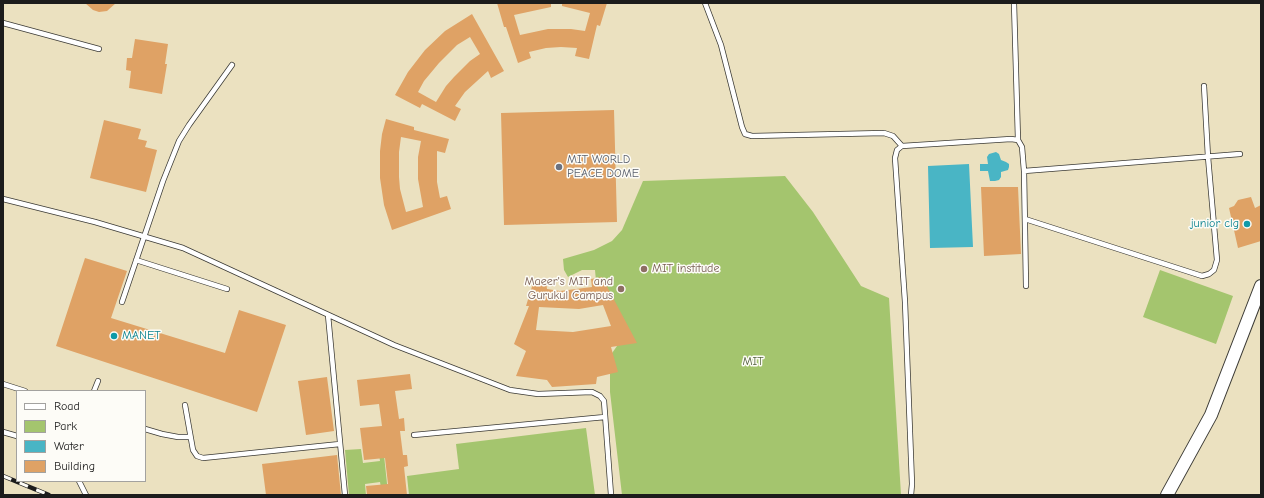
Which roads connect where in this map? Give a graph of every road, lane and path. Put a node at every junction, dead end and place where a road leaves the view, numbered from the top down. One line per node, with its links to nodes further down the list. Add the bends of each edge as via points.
1 (705, 3): 8 (lane, via 721,46 745,134 752,136 884,133 893,136)
2 (1014, 3): 7 (lane)
3 (3, 23): 4 (lane)
4 (99, 49)
5 (232, 65): 14 (lane, via 179,141 162,181)
6 (1204, 86): 10 (lane)
7 (1018, 140): 8 (lane); 11 (lane, via 1022,147)
8 (902, 146): 37 (lane, via 897,150 895,158 905,302)
9 (1240, 154): 10 (lane)
10 (1208, 157): 11 (lane); 13 (lane, via 1217,260 1214,270 1209,274 1202,276)
11 (1024, 171): 13 (lane)
12 (3, 199): 14 (lane)
13 (1025, 219): 16 (lane)
14 (144, 237): 15 (lane); 20 (lane, via 183,248)
15 (136, 260): 18 (lane); 19 (lane)
16 (1026, 286)
17 (1261, 286): 38 (street, via 1211,415)
18 (226, 289)
19 (122, 302)
20 (328, 315): 26 (lane, via 394,345 510,390 538,394 592,392 604,401); 32 (lane)
21 (98, 381): 24 (lane)
22 (3, 384): 23 (lane)
23 (22, 390)
24 (94, 390)
25 (185, 404): 31 (lane)
26 (605, 417): 29 (lane); 36 (lane)
27 (146, 429): 31 (lane, via 178,437)
28 (3, 432): 30 (lane)
29 (414, 435)
30 (16, 436)
31 (190, 437): 32 (lane, via 193,450 197,456 203,458)
32 (340, 444): 35 (lane)
33 (80, 482): 34 (lane)
34 (86, 495)
35 (345, 495)
36 (611, 495)
37 (911, 495)
38 (1167, 495)

